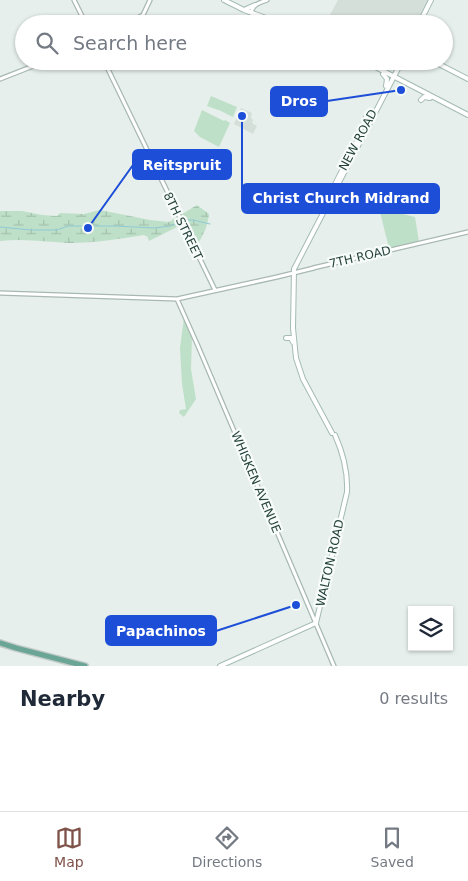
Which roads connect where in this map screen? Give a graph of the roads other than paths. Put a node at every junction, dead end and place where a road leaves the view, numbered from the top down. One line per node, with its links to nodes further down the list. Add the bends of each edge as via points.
1 (74, 0): 10 (street)
2 (150, 0): 11 (street)
3 (224, 0): 9 (main road)
4 (230, 0): 8 (main road)
5 (267, 0): 7 (street)
6 (432, 0): 14 (main road)
7 (255, 5): 8 (main road); 9 (street)
8 (246, 9): 9 (main road)
9 (252, 12): 12 (main road); 13 (main road)
10 (81, 15)
11 (143, 15)
12 (259, 15)
13 (260, 15)
14 (424, 15)
15 (24, 70): 25 (street)
16 (108, 70): 42 (street, 8TH STREET)
17 (377, 70): 22 (main road)
18 (379, 70): 22 (main road)
19 (396, 70): 22 (main road); 23 (main road, NEW ROAD); 26 (main road)
20 (452, 70): 24 (main road)
21 (453, 70): 24 (main road)
22 (385, 74): 23 (main road); 27 (main road)
23 (392, 77): 26 (main road); 27 (main road, NEW ROAD)
24 (468, 78)
25 (0, 80)
26 (399, 81): 27 (main road); 28 (main road); 30 (main road)
27 (388, 85): 32 (main road, NEW ROAD)
28 (418, 92): 29 (main road); 29 (main road, via 421,99)
29 (430, 98): 30 (main road)
30 (451, 107): 31 (main road)
31 (468, 115)
32 (369, 119): 33 (main road, NEW ROAD); 34 (main road, NEW ROAD)
33 (360, 142): 34 (main road, NEW ROAD); 35 (main road)
34 (353, 152): 35 (main road); 36 (main road, via 343,156)
35 (350, 160): 36 (main road, NEW ROAD); 37 (main road); 38 (main road, NEW ROAD)
36 (344, 166): 37 (main road, NEW ROAD)
37 (340, 175): 40 (main road, NEW ROAD)
38 (314, 230): 40 (main road); 41 (main road, NEW ROAD)
39 (468, 232): 41 (street, 7TH ROAD)
40 (304, 244): 41 (main road, NEW ROAD, via 294,263)
41 (293, 273): 42 (street, 7TH ROAD); 49 (main road, WALTON ROAD)
42 (214, 291): 47 (street, 7TH ROAD)
43 (0, 294): 44 (street)
44 (73, 296): 45 (street); 46 (street)
45 (96, 297): 46 (street); 48 (street)
46 (109, 298): 47 (street, 7TH ROAD)
47 (177, 299): 53 (street, WHISKEN AVENUE)
48 (92, 300)
49 (293, 321): 50 (main road, WALTON ROAD); 52 (main road, WALTON ROAD)
50 (293, 328): 51 (main road, WALTON ROAD); 51 (main road, via 286,337)
51 (294, 344): 52 (main road, WALTON ROAD)
52 (296, 355): 53 (main road, WALTON ROAD, via 306,384 334,434 346,486)
53 (316, 624): 56 (main road); 57 (street, WHISKEN AVENUE)
54 (0, 643): 55 (main road)
55 (85, 666)
56 (220, 666)
57 (334, 666)

